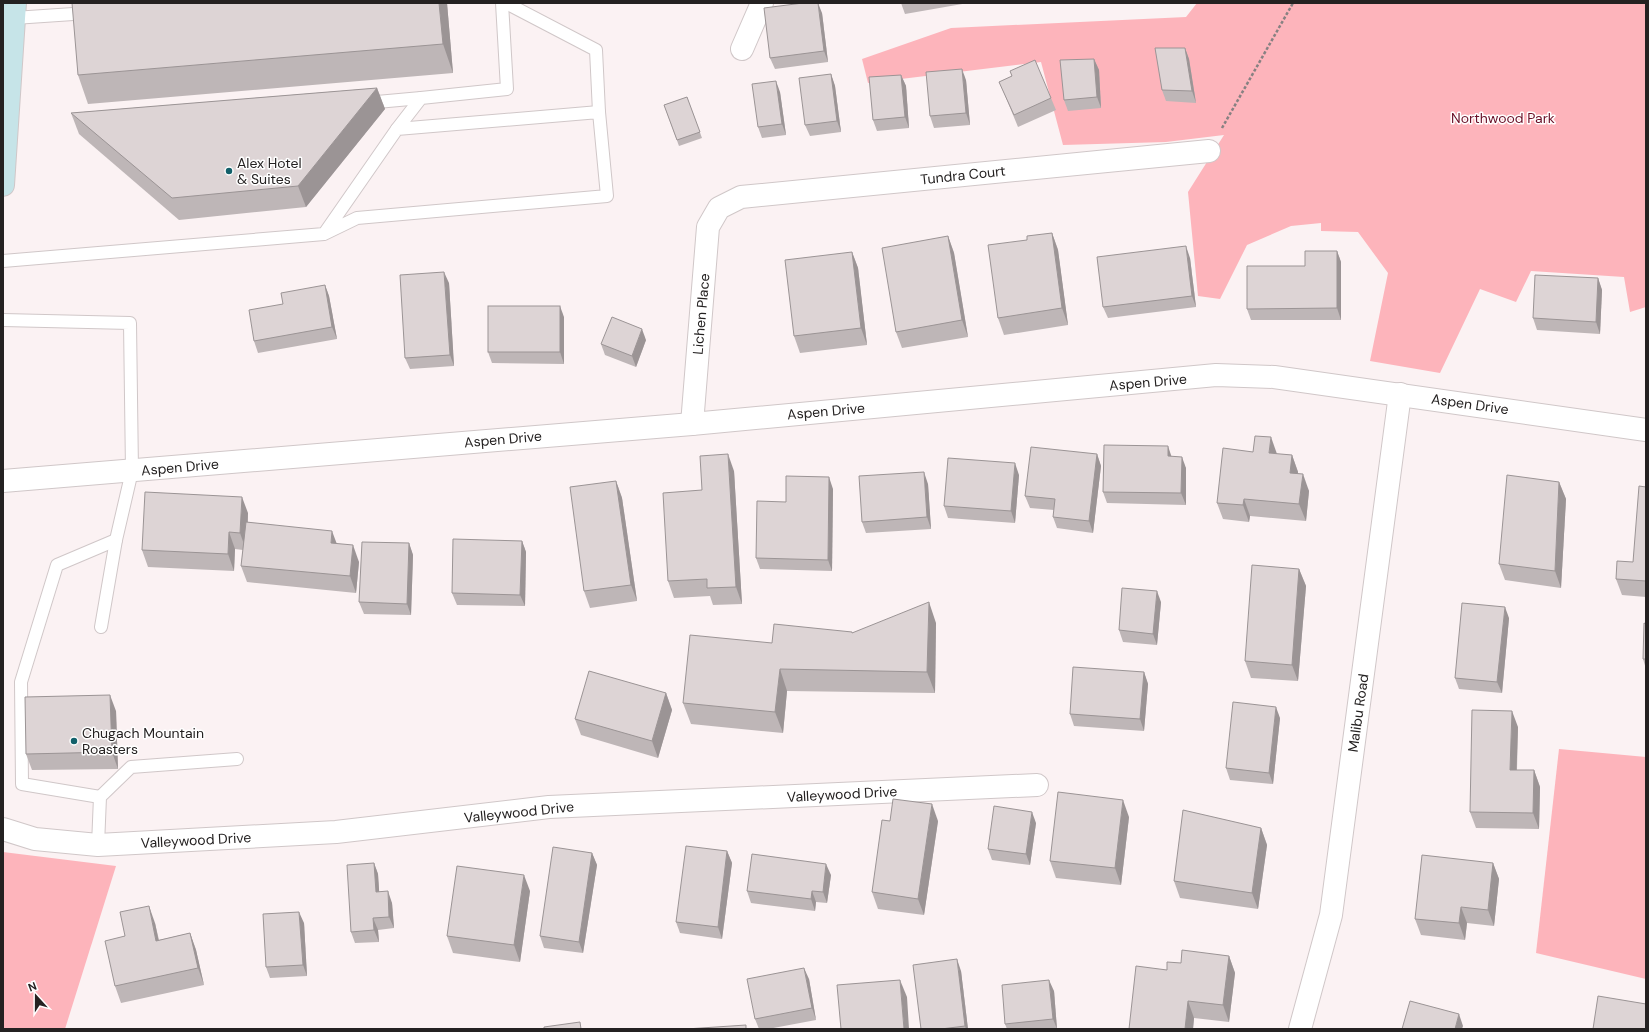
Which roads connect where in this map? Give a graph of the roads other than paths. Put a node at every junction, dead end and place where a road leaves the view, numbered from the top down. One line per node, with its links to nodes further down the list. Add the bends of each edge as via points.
1 (502, 3): 7 (lane, via 507,89)
2 (506, 3): 9 (lane, via 596,50)
3 (762, 3): 6 (street)
4 (10, 12): 5 (lane); 12 (main road)
5 (98, 12)
6 (742, 48)
7 (421, 98): 8 (lane); 10 (lane)
8 (350, 104)
9 (599, 112): 10 (lane); 14 (lane, via 607,196 357,218)
10 (397, 129): 14 (lane)
11 (1209, 151): 13 (street, Tundra Court, via 741,197)
12 (3, 185)
13 (719, 208): 18 (street, Lichen Place, via 708,227)
14 (324, 234): 15 (lane)
15 (3, 261)
16 (3, 320): 20 (lane, via 130,323)
17 (1400, 394): 18 (street, Aspen Drive, via 1274,377 1216,375); 19 (street, Aspen Drive); 29 (street, Malibu Road, via 1331,915)
18 (692, 424): 20 (street, Aspen Drive)
19 (1646, 430)
20 (132, 471): 21 (street, Aspen Drive); 22 (lane)
21 (3, 481)
22 (116, 540): 23 (lane); 26 (lane, via 57,566 21,682 22,784)
23 (101, 627)
24 (238, 759): 26 (lane, via 132,767)
25 (1037, 785): 28 (street, Valleywood Drive, via 549,807 336,832)
26 (100, 797): 28 (lane)
27 (3, 829): 28 (street, Valleywood Drive, via 35,839)
28 (98, 845)
29 (1300, 1029)

